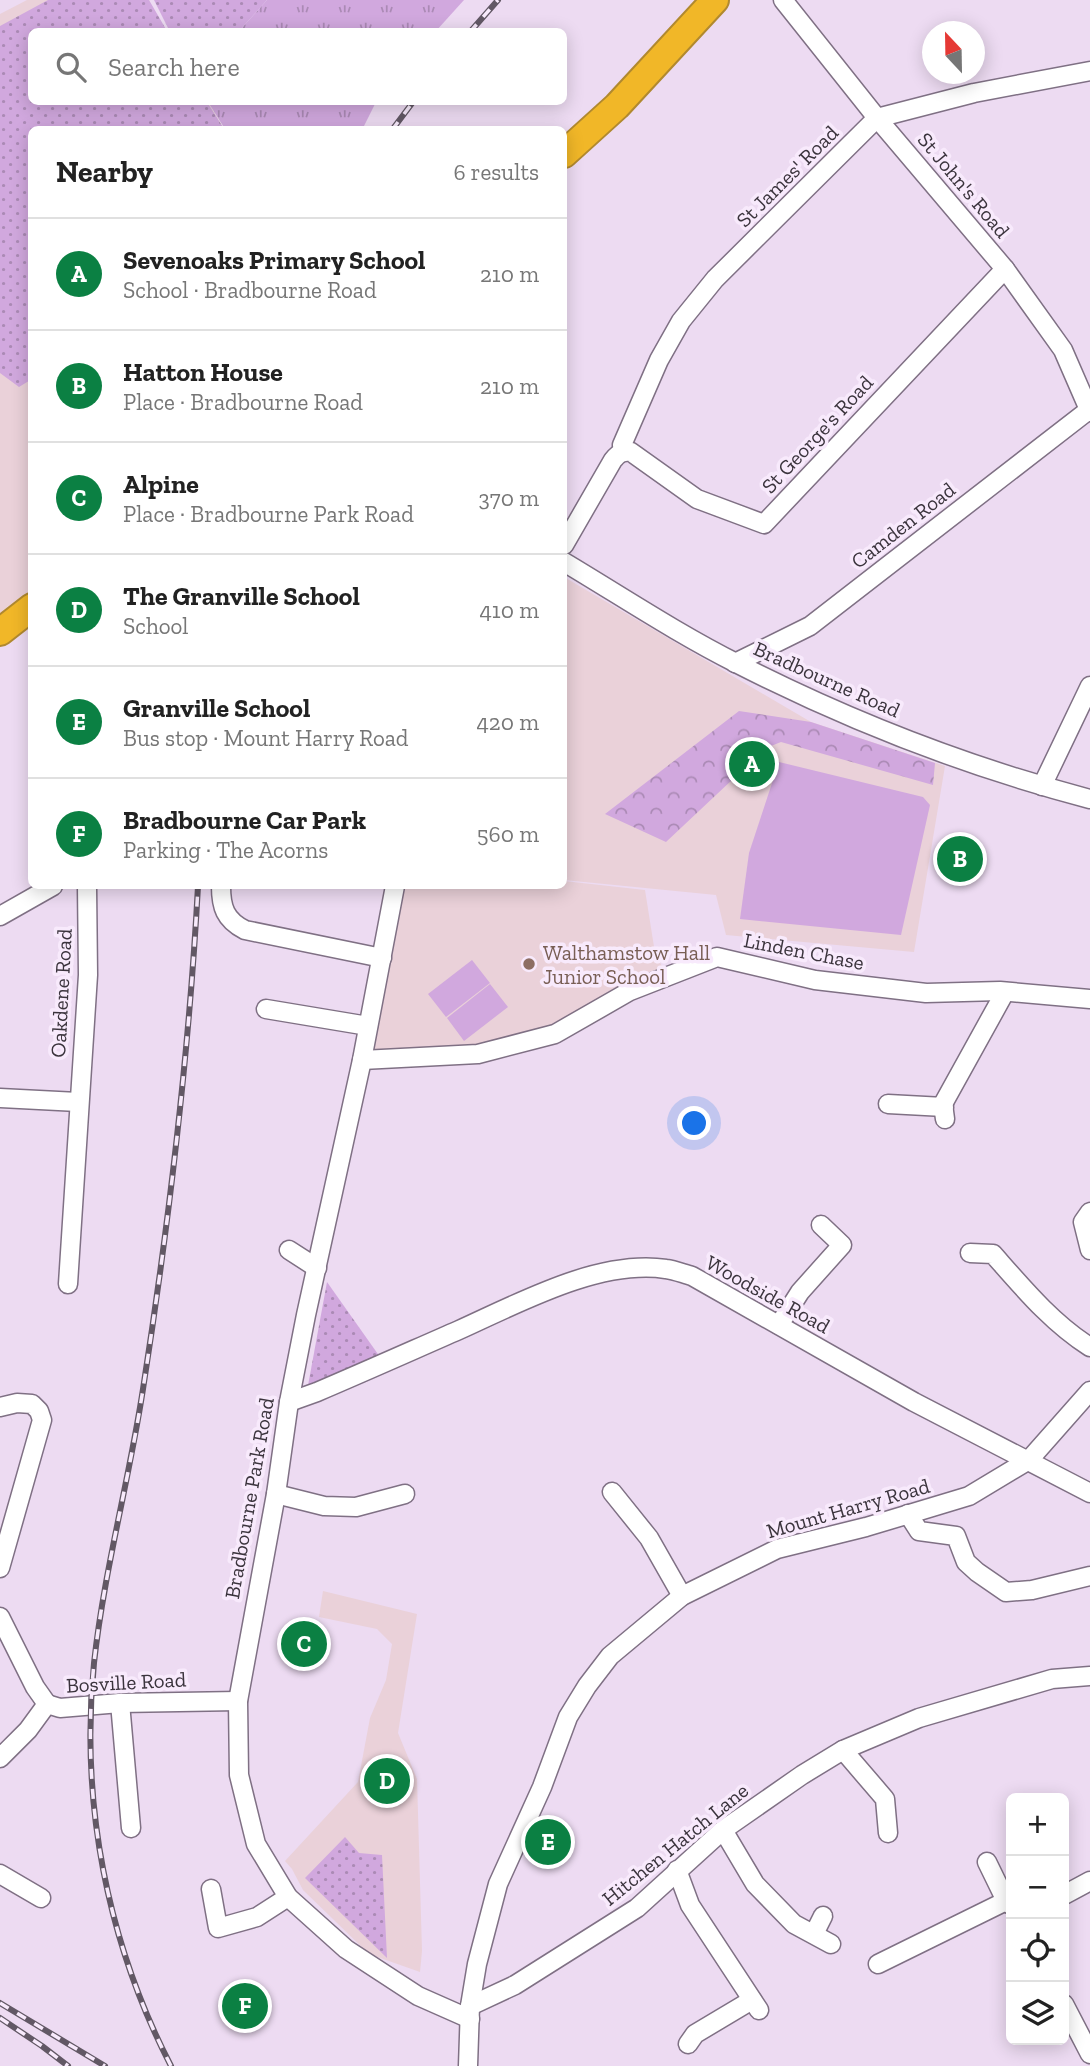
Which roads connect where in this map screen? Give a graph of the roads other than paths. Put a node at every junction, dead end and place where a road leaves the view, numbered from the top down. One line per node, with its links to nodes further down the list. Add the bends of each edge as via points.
1 (715, 0): 5 (highway, via 617,106)
2 (783, 0): 4 (street, St John's Road)
3 (1090, 71): 4 (street, via 974,93)
4 (877, 118): 6 (street, St John's Road); 8 (street, St James' Road, via 715,279 681,321 622,445)
5 (567, 151)
6 (1005, 269): 7 (street, St John's Road, via 1063,350); 8 (street, St George's Road, via 764,524 697,499 631,452)
7 (1089, 410): 13 (street, Camden Road, via 810,626)
8 (624, 452): 9 (street, via 613,460)
9 (567, 540)
10 (567, 564): 13 (street, Bradbourne Road)
11 (28, 610): 12 (highway)
12 (0, 632)
13 (735, 663): 15 (street, Bradbourne Road, via 932,750)
14 (1090, 686): 15 (street)
15 (1042, 786): 16 (street, Bradbourne Road)
16 (1090, 799)
17 (48, 889): 21 (street)
18 (88, 889): 29 (street, Oakdene Road, via 88,975)
19 (221, 889): 22 (street, via 226,915 245,930)
20 (394, 889): 22 (street, Bradbourne Park Road)
21 (0, 916)
22 (382, 958): 26 (street, Bradbourne Park Road)
23 (1005, 992): 24 (street, Linden Chase); 27 (street, Linden Chase, via 926,993 815,980 717,957 630,990 555,1034 478,1054); 30 (street, via 944,1113)
24 (1090, 999)
25 (266, 1009): 26 (street)
26 (369, 1026): 27 (street, Bradbourne Park Road)
27 (362, 1060): 36 (street, Bradbourne Park Road)
28 (0, 1098): 29 (street)
29 (78, 1102): 37 (street, Oakdene Road)
30 (888, 1104)
31 (1090, 1212): 35 (street, via 1083,1222)
32 (821, 1225): 38 (street, via 842,1245 800,1292)
33 (289, 1250): 36 (street)
34 (970, 1253): 39 (street, via 993,1254 1030,1296)
35 (1087, 1254)
36 (317, 1268): 41 (street, Bradbourne Park Road)
37 (68, 1284)
38 (779, 1325): 41 (street, Woodside Road, via 692,1276 668,1269 612,1271 526,1300); 43 (street, Woodside Road, via 914,1402)
39 (1090, 1347)
40 (1090, 1391): 43 (street, Mount Harry Road)
41 (289, 1402): 46 (street, Bradbourne Park Road)
42 (0, 1407): 49 (street, via 32,1404 42,1420)
43 (1029, 1460): 45 (street, Woodside Road); 48 (street, Mount Harry Road, via 969,1496)
44 (612, 1492): 51 (street, via 649,1538)
45 (1090, 1493)
46 (276, 1494): 47 (street, via 324,1506 356,1507); 54 (street, Bradbourne Park Road)
47 (405, 1494)
48 (908, 1514): 50 (street, via 919,1531 956,1536 966,1562 1006,1592); 51 (street, Mount Harry Road, via 777,1549)
49 (0, 1569)
50 (1090, 1576)
51 (682, 1596): 76 (street, Mount Harry Road, via 610,1656 568,1717 498,1884)
52 (0, 1617): 56 (street)
53 (1090, 1675): 57 (street, Hitchen Hatch Lane, via 1052,1679 919,1718)
54 (238, 1700): 55 (street, Bosville Road); 68 (street, Bradbourne Park Road, via 239,1775 248,1820 256,1844)
55 (120, 1703): 56 (street, Bosville Road, via 60,1708); 59 (street)
56 (47, 1704): 58 (street, Bosville Road)
57 (844, 1751): 60 (street, Hitchen Hatch Lane); 61 (street, via 885,1799)
58 (0, 1758)
59 (131, 1828)
60 (723, 1830): 63 (street, Hitchen Hatch Lane); 73 (street, via 755,1884 794,1924)
61 (888, 1833)
62 (987, 1862): 69 (street)
63 (677, 1870): 76 (street, Hitchen Hatch Lane, via 637,1908); 78 (street, via 690,1905 756,2005 695,2034)
64 (0, 1874): 70 (street)
65 (1090, 1881): 67 (street)
66 (211, 1888): 68 (street, via 218,1928 257,1917)
67 (1069, 1892)
68 (288, 1897): 76 (street, Bradbourne Park Road, via 346,1950 418,1996)
69 (1006, 1897)
70 (41, 1898)
71 (1006, 1904): 75 (street)
72 (822, 1916): 73 (street)
73 (814, 1934): 74 (street)
74 (831, 1944)
75 (878, 1964)
76 (470, 2012): 80 (street)
77 (1069, 2014): 79 (street)
78 (688, 2044)
79 (1090, 2054)
80 (468, 2066)

